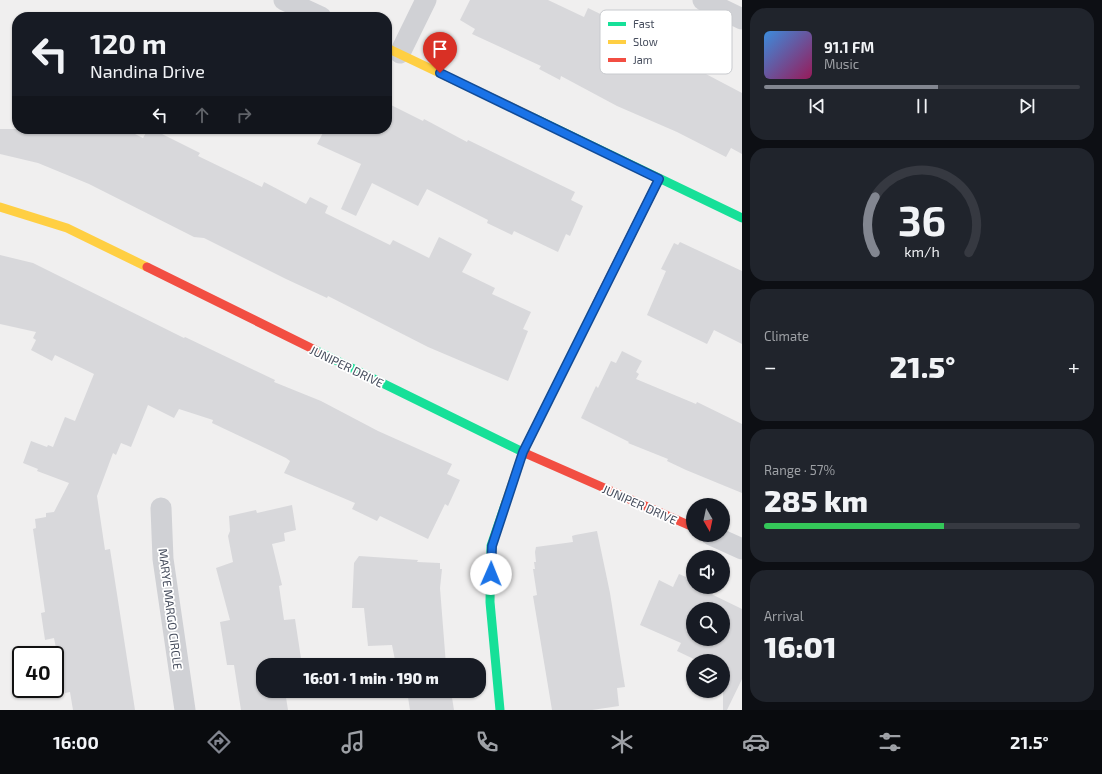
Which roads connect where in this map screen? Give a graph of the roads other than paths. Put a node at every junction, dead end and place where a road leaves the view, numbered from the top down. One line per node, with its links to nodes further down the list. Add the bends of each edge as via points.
1 (284, 0): 5 (street)
2 (426, 0): 8 (street)
3 (703, 0): 4 (street)
4 (724, 10)
5 (310, 12)
6 (732, 14): 7 (street)
7 (742, 19)
8 (393, 50): 9 (street)
9 (659, 179): 11 (street); 12 (street)
10 (0, 207): 12 (street, JUNIPER DRIVE, via 68,228)
11 (742, 218)
12 (523, 452): 14 (street, JUNIPER DRIVE); 18 (street, via 492,546 490,602)
13 (161, 508): 17 (street, MARYE MARGO CIRCLE, via 163,560)
14 (686, 524)
15 (726, 542): 16 (street)
16 (742, 549)
17 (185, 710)
18 (500, 710)

